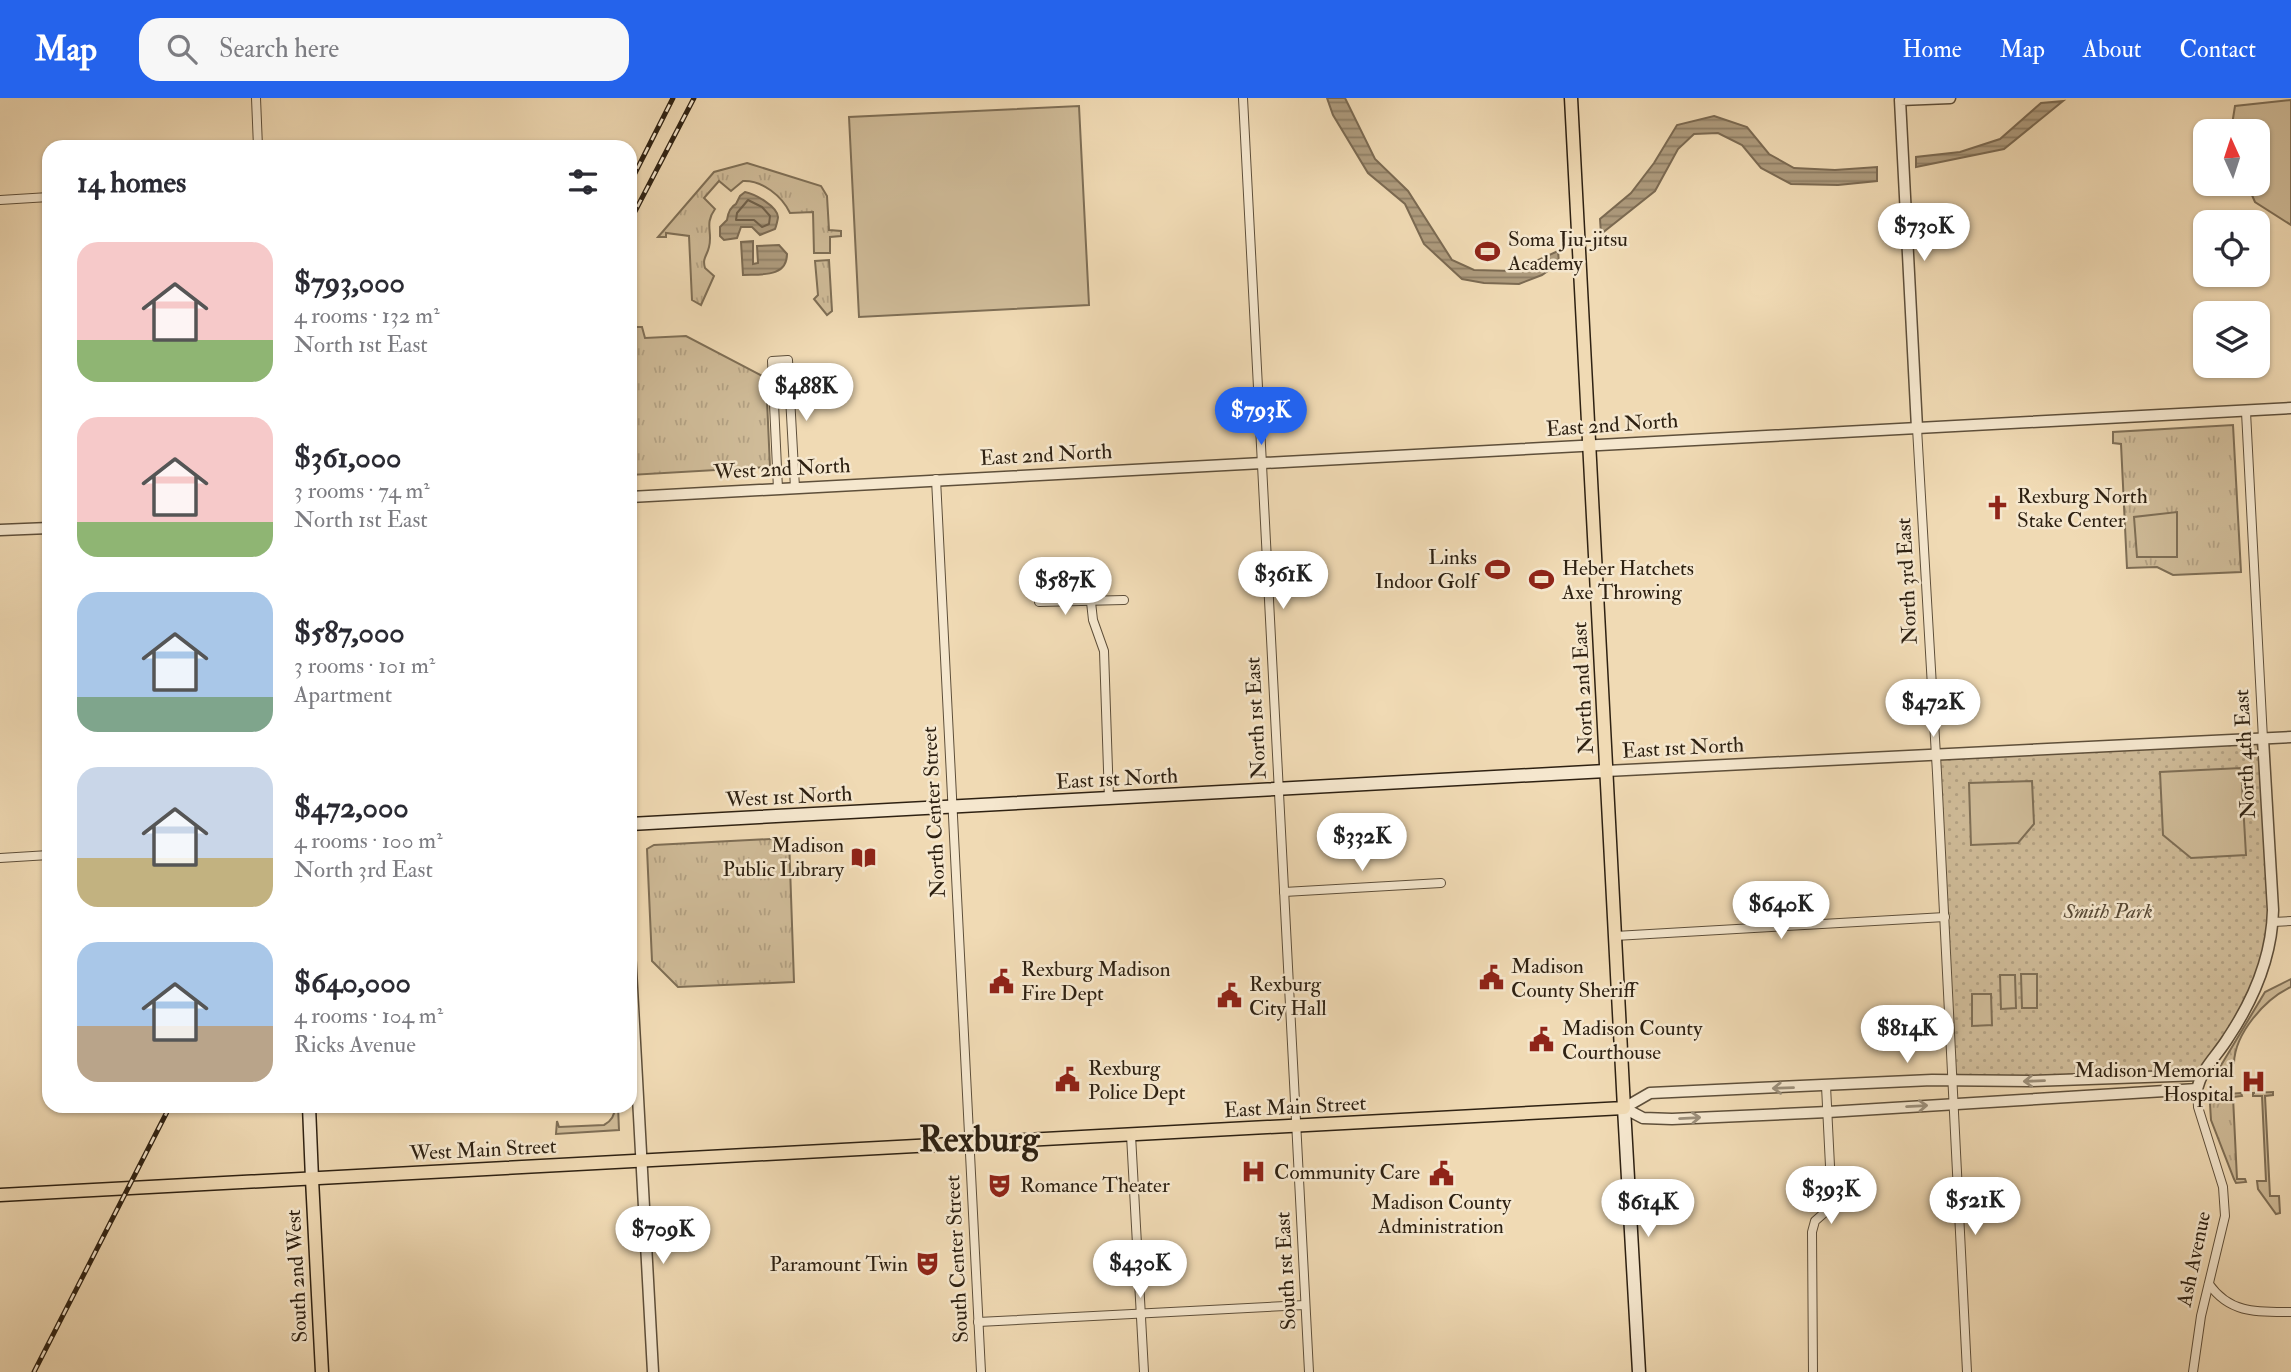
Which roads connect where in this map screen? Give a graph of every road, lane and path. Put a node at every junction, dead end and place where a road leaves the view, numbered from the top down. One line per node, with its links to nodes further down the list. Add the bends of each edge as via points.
1 (256, 98): 6 (street)
2 (1243, 98): 13 (street, North 1st East)
3 (1571, 98): 12 (main road, North 2nd East)
4 (1950, 98): 5 (street)
5 (1900, 99): 11 (street, North 3rd East)
6 (258, 140)
7 (42, 197): 8 (street)
8 (0, 200)
9 (2291, 408): 10 (street, East 2nd North)
10 (2246, 412): 11 (street, East 2nd North); 24 (street, North 4th East)
11 (1917, 428): 12 (street, East 2nd North); 25 (street, North 3rd East)
12 (1589, 446): 13 (street, East 2nd North); 26 (main road, North 2nd East)
13 (1261, 463): 14 (street, East 2nd North); 27 (street, North 1st East)
14 (936, 479): 15 (street, West 2nd North); 29 (street, North Center Street)
15 (795, 488): 16 (street, West 2nd North); 16 (street, via 788,360 772,361)
16 (778, 489): 17 (street, West 2nd North)
17 (637, 497)
18 (42, 528): 19 (street)
19 (0, 530)
20 (1124, 600): 21 (street)
21 (1091, 602): 22 (street); 28 (street, via 1104,651)
22 (1039, 603)
23 (2291, 737): 24 (street, East 1st North)
24 (2263, 739): 25 (street, East 1st North); 37 (street, North 4th East)
25 (1936, 755): 26 (street, East 1st North); 35 (street, North 3rd East)
26 (1606, 771): 27 (main road, East 1st North); 38 (main road, North 2nd East)
27 (1278, 790): 28 (main road, East 1st North); 34 (street, North 1st East)
28 (1110, 799): 29 (main road, East 1st North)
29 (951, 808): 30 (main road, West 1st North); 50 (street, North Center Street)
30 (637, 824)
31 (42, 855): 32 (street)
32 (0, 858)
33 (1441, 883): 34 (street)
34 (1284, 892): 48 (street, North 1st East)
35 (1944, 917): 38 (street); 40 (street, North 3rd East)
36 (2291, 921): 37 (street)
37 (2273, 922): 39 (street, North 4th East, via 2262,974 2250,1003)
38 (1615, 936): 45 (main road, North 2nd East)
39 (2201, 1075): 40 (street, East Main Street, one-way to 40); 43 (street, Ash Avenue)
40 (1952, 1081): 42 (street, East Main Street); 44 (street, North 3rd East)
41 (637, 1085): 51 (street)
42 (1826, 1086): 45 (street, East Main Street, one-way to 45, via 1650,1093); 46 (street)
43 (2197, 1088): 44 (street, East Main Street); 54 (street, Ash Avenue, via 2196,1102 2225,1204)
44 (1954, 1104): 46 (street, East Main Street, one-way to 44); 66 (street, North 3rd East)
45 (1624, 1108): 46 (street, East Main Street, one-way to 46, via 1643,1118 1672,1119); 48 (main road, East Main Street); 64 (main road)
46 (1828, 1112): 65 (street, via 1832,1206 1815,1221 1812,1231)
47 (309, 1113): 52 (main road)
48 (1296, 1126): 49 (main road, East Main Street); 55 (street, South 1st East)
49 (1131, 1135): 50 (main road, East Main Street); 57 (street)
50 (968, 1143): 51 (main road, West Main Street); 58 (street, South Center Street)
51 (641, 1161): 52 (main road, West Main Street); 60 (street)
52 (312, 1179): 53 (main road, West Main Street); 59 (main road, South 2nd West)
53 (0, 1195)
54 (2209, 1284): 56 (street, via 2233,1306); 67 (street, Ash Avenue)
55 (1305, 1305): 57 (street); 63 (street, South 1st East)
56 (2291, 1312)
57 (1141, 1314): 58 (street); 62 (street)
58 (978, 1322): 61 (street, South Center Street)
59 (322, 1372)
60 (653, 1372)
61 (981, 1372)
62 (1144, 1372)
63 (1309, 1372)
64 (1639, 1372)
65 (1813, 1372)
66 (1967, 1372)
67 (2193, 1372)

